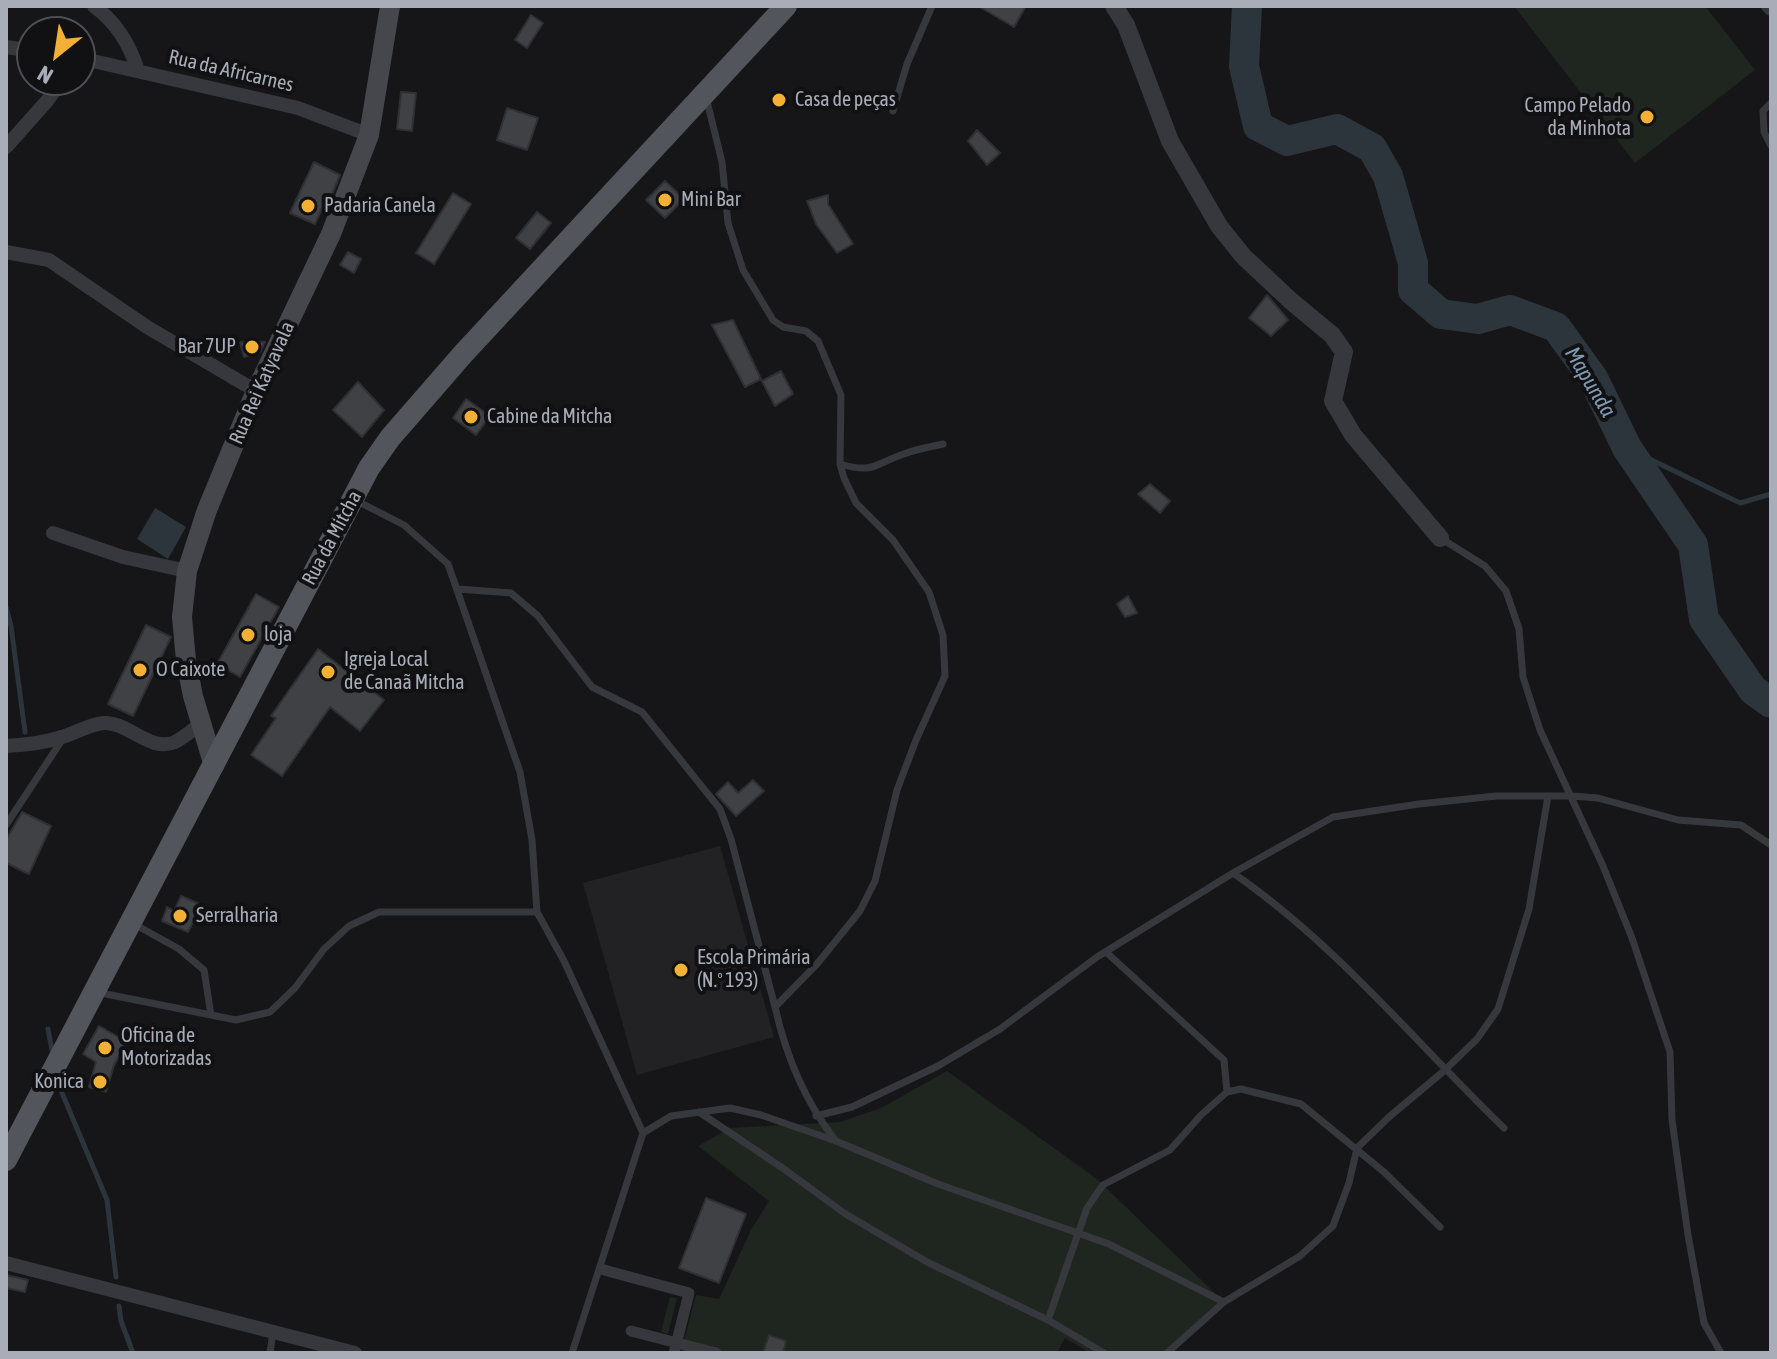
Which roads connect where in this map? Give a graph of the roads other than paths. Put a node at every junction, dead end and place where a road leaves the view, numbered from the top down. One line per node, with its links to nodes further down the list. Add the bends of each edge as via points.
1 (94, 6): 7 (street, via 128,42)
2 (390, 6): 12 (main road, Rua Rei Katyavala)
3 (786, 6): 8 (main road, Rua da Mitcha)
4 (932, 6): 11 (lane)
5 (1114, 6): 21 (street, via 1170,141 1219,226 1243,256 1332,335 1344,352 1333,401 1353,435)
6 (96, 61): 7 (street, Rua da Africarnes)
7 (138, 70): 12 (street, Rua da Africarnes, via 298,108)
8 (705, 95): 18 (lane, via 722,162 728,223 743,270 773,320 818,341 841,395); 19 (main road, Rua da Mitcha, via 453,365 390,438)
9 (49, 96): 14 (street)
10 (1771, 103): 13 (lane, via 1763,111)
11 (893, 111)
12 (369, 135): 16 (main road, Rua Rei Katyavala, via 331,234)
13 (1771, 146)
14 (6, 147)
15 (6, 252): 16 (street, via 49,260 147,327)
16 (256, 391): 22 (main road, Rua Rei Katyavala)
17 (943, 444): 18 (lane, via 904,453 873,468)
18 (840, 464): 37 (lane, via 856,503 893,540 929,592 943,635 945,676 897,790 875,881 860,911)
19 (353, 499): 23 (lane, via 426,542 448,564); 27 (main road, Rua da Mitcha)
20 (53, 533): 22 (street)
21 (1440, 538): 29 (lane, via 1485,566 1506,591 1540,730)
22 (187, 571): 24 (main road, Rua Rei Katyavala, via 182,617 186,661)
23 (458, 589): 33 (lane, via 520,772); 37 (lane, via 511,593 538,616 592,687 642,712 720,809)
24 (201, 724): 25 (street, via 173,743 150,742 106,723); 27 (main road, Rua Rei Katyavala)
25 (64, 737): 26 (street); 30 (lane)
26 (6, 746)
27 (214, 766): 34 (main road, Rua da Mitcha)
28 (1548, 796): 29 (lane); 32 (lane, via 1480,797 1333,817); 39 (lane, via 1529,909 1498,1009)
29 (1572, 796): 31 (lane, via 1678,820 1741,825); 63 (lane, via 1632,938 1670,1052 1672,1120 1688,1235 1704,1323)
30 (6, 825)
31 (1771, 845)
32 (1233, 873): 35 (lane); 39 (lane, via 1333,954)
33 (537, 912): 38 (lane, via 379,912 349,926 270,1012 236,1020); 44 (lane)
34 (132, 923): 36 (main road, Rua da Mitcha); 38 (lane, via 204,970)
35 (1106, 952): 40 (lane, via 1224,1060); 42 (lane, via 1000,1029 938,1066 852,1107)
36 (96, 992): 38 (lane); 47 (main road, Rua da Mitcha)
37 (775, 1007): 42 (lane, via 783,1043)
38 (211, 1015)
39 (1445, 1070): 43 (lane); 46 (lane)
40 (1227, 1092): 46 (lane, via 1241,1089 1301,1104); 49 (lane, via 1170,1150 1103,1185)
41 (699, 1112): 44 (lane, via 671,1116); 45 (lane, via 730,1108); 53 (lane, via 844,1213 915,1255)
42 (816, 1116): 45 (lane)
43 (1504, 1128)
44 (643, 1133): 59 (lane)
45 (836, 1141): 49 (lane)
46 (1357, 1148): 48 (lane); 52 (lane, via 1333,1226 1300,1256)
47 (6, 1160)
48 (1440, 1227)
49 (1078, 1233): 52 (lane); 53 (lane)
50 (6, 1263): 55 (street)
51 (604, 1270): 56 (street, via 689,1293)
52 (1224, 1302): 62 (lane)
53 (1048, 1320): 61 (lane)
54 (631, 1331): 56 (street)
55 (273, 1332): 57 (lane); 58 (street)
56 (675, 1348): 60 (street)
57 (270, 1353)
58 (355, 1353)
59 (572, 1353)
60 (716, 1353)
61 (1104, 1353)
62 (1167, 1353)
63 (1721, 1353)

